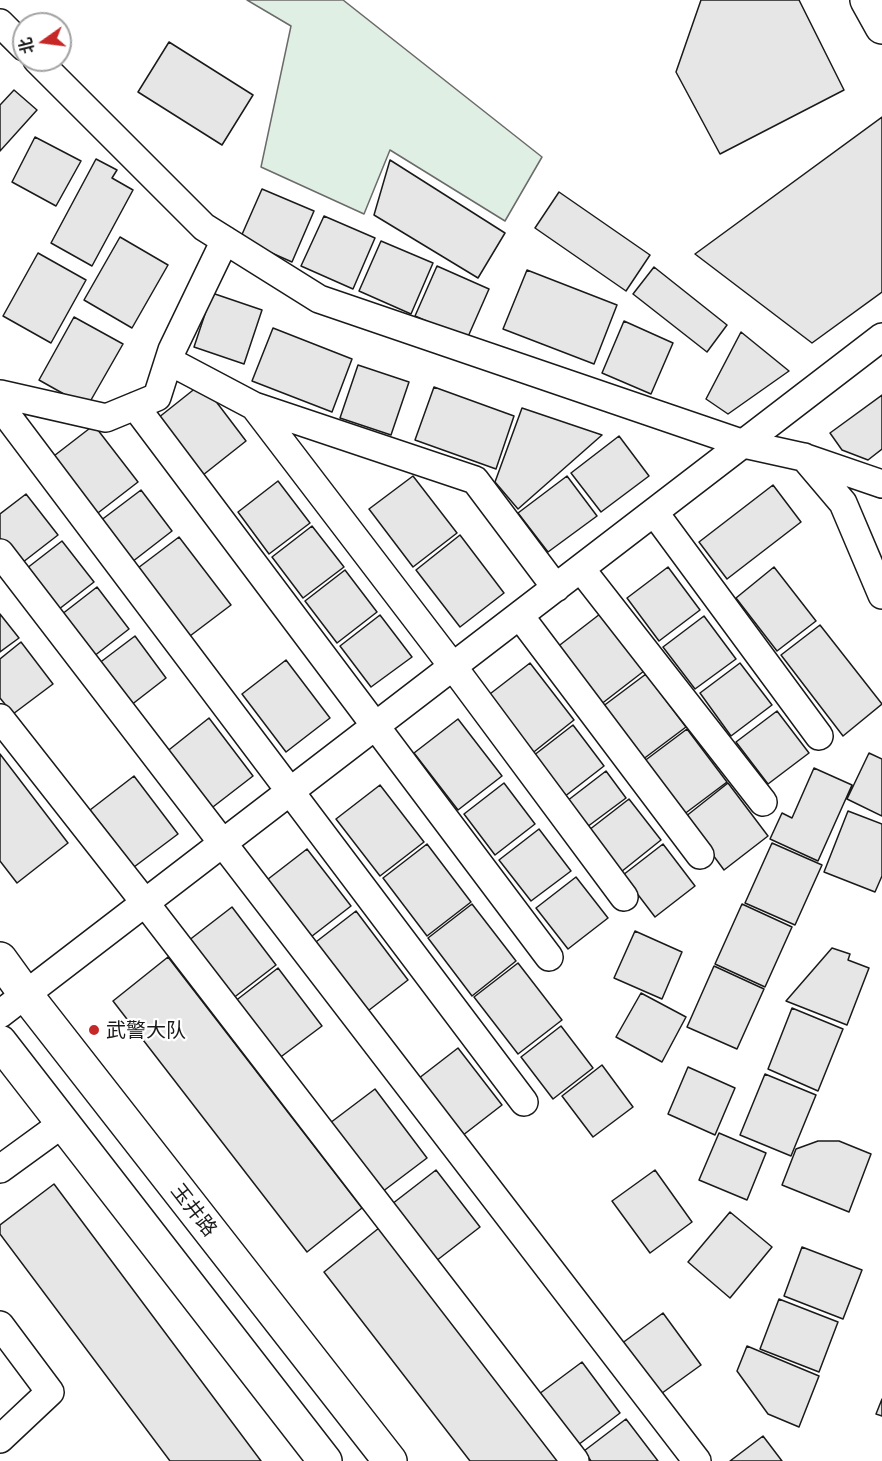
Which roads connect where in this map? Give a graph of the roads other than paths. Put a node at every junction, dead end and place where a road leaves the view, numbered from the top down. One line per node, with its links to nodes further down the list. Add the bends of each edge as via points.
1 (867, 0): 3 (street)
2 (0, 23): 4 (street)
3 (882, 27)
4 (12, 35)
5 (49, 72): 6 (street, via 204,227)
6 (225, 240): 8 (street); 13 (street, via 319,299)
7 (882, 337): 13 (street)
8 (169, 361): 11 (street, via 157,396); 12 (street)
9 (0, 394): 11 (street, via 106,418)
10 (0, 406): 26 (street)
11 (135, 406): 24 (street)
12 (254, 406): 19 (street, via 475,480); 22 (street)
13 (744, 444): 14 (street); 16 (street)
14 (803, 457): 15 (street); 20 (street, via 843,503)
15 (882, 484)
16 (654, 513): 18 (street); 25 (street)
17 (0, 553): 28 (street)
18 (581, 569): 19 (street); 27 (street)
19 (556, 588): 21 (street)
20 (882, 596)
21 (520, 616): 22 (street); 29 (street)
22 (454, 668): 24 (street); 30 (street)
23 (0, 718): 31 (street)
24 (376, 726): 26 (street); 32 (street)
25 (819, 736)
26 (289, 792): 28 (street); 37 (street)
27 (764, 802)
28 (222, 844): 31 (street); 45 (street)
29 (700, 855)
30 (624, 897)
31 (146, 903): 34 (street); 44 (street)
32 (549, 957)
33 (0, 958): 34 (street, 玉井路)
34 (26, 995): 35 (street); 43 (street, 玉井路)
35 (0, 1014)
36 (0, 1042): 38 (street)
37 (524, 1102)
38 (62, 1124): 39 (street); 42 (street)
39 (0, 1169)
40 (0, 1325): 41 (street, via 50,1392)
41 (0, 1438)
42 (325, 1461)
43 (390, 1461)
44 (575, 1461)
45 (697, 1461)

